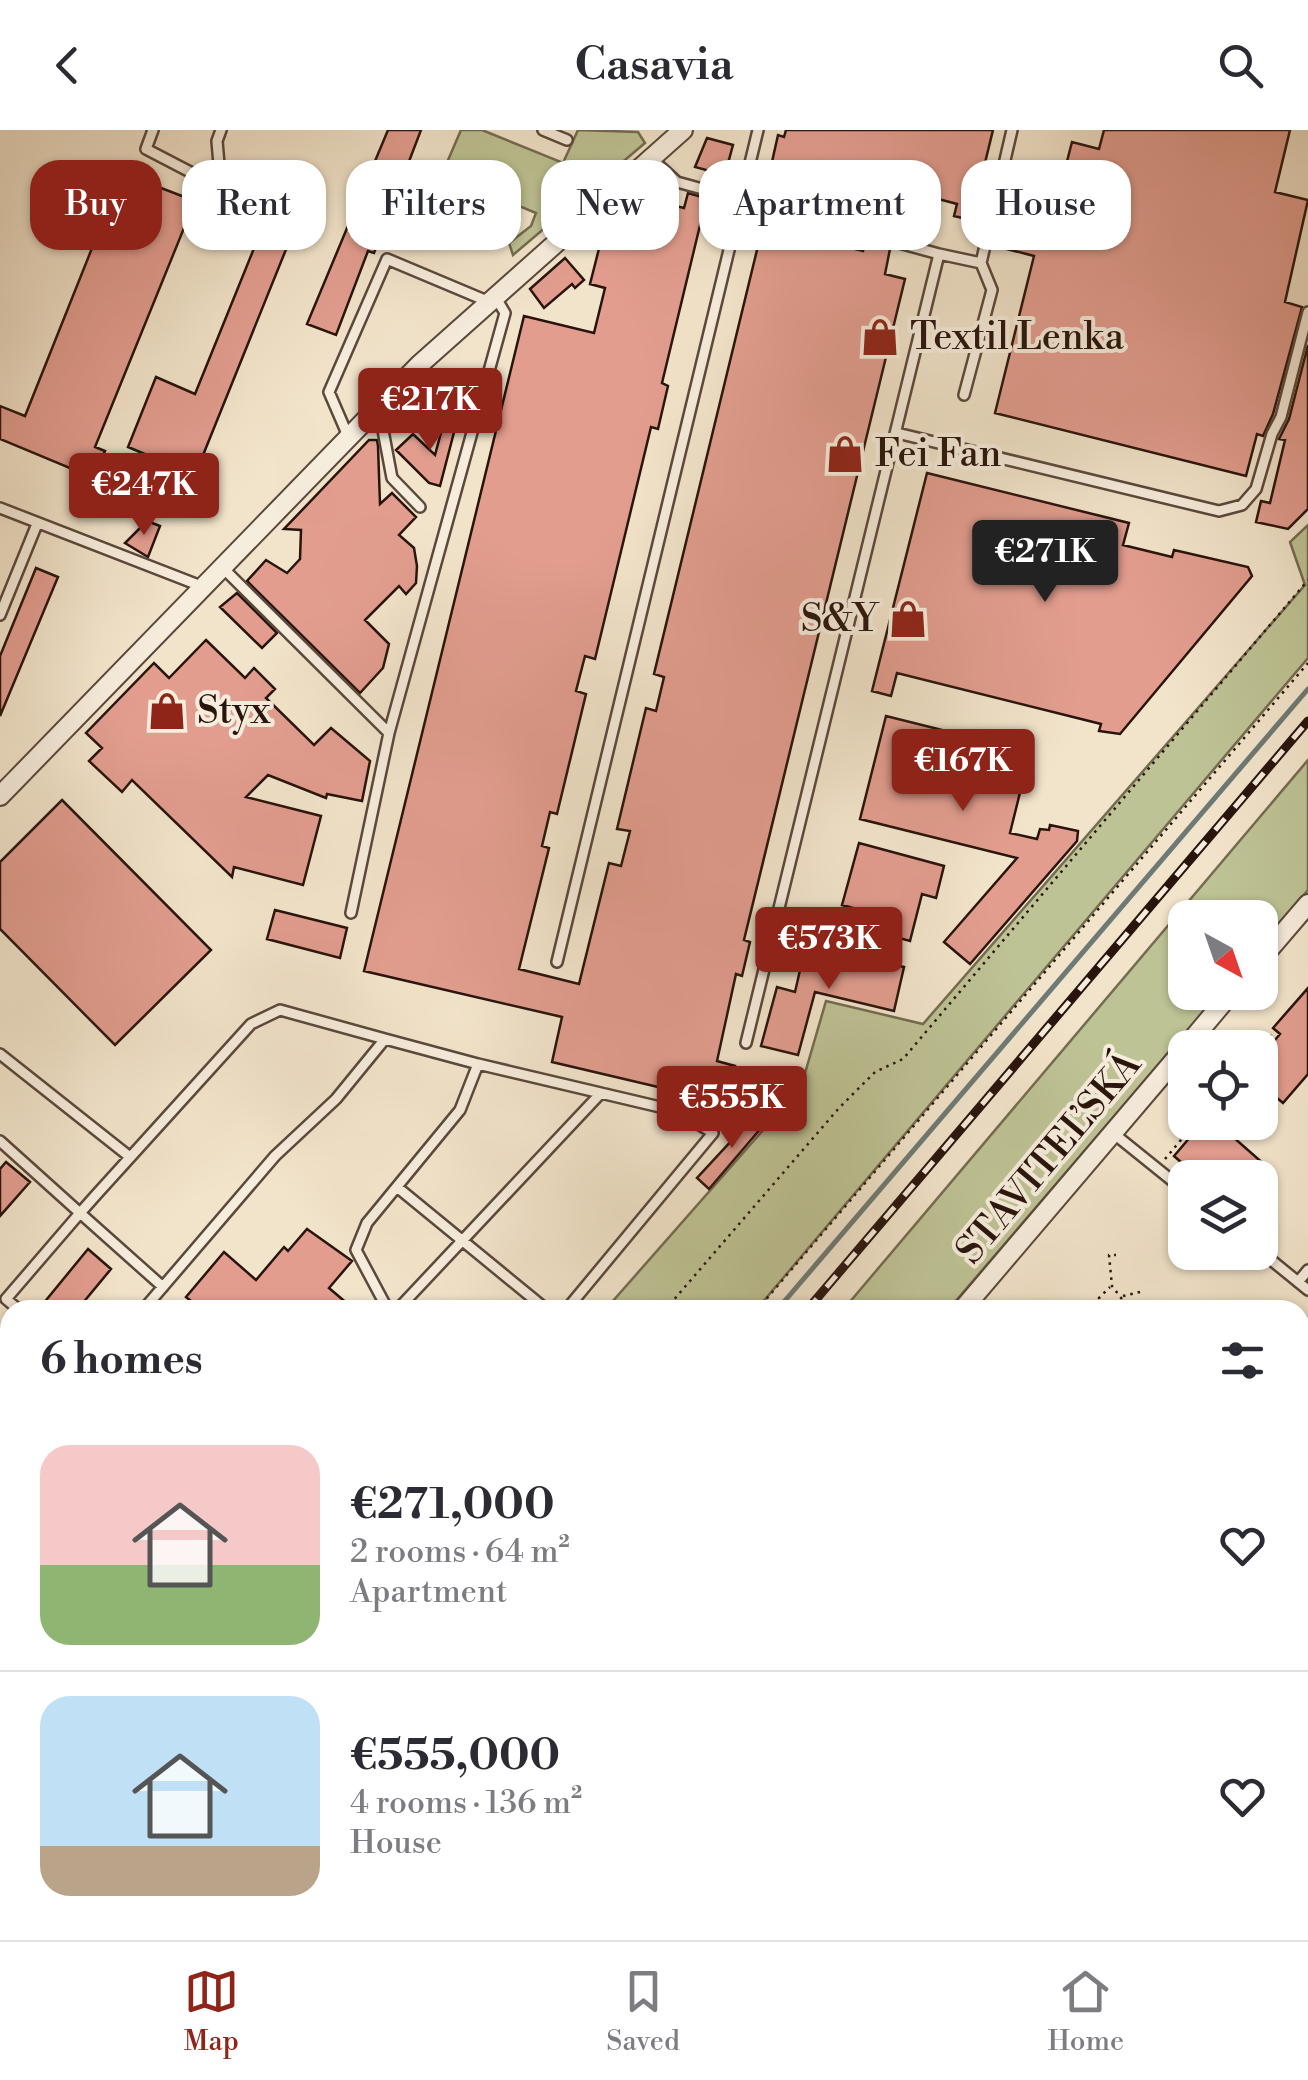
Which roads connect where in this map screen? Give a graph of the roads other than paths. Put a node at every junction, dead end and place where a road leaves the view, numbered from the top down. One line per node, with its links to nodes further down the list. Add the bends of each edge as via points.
1 (153, 130): 11 (lane, via 146,150)
2 (221, 130): 8 (lane)
3 (542, 130): 7 (lane)
4 (758, 130): 10 (lane)
5 (1012, 130): 16 (lane)
6 (680, 131): 9 (street)
7 (567, 140)
8 (219, 160)
9 (652, 160)
10 (750, 160)
11 (182, 168)
12 (546, 250): 17 (street)
13 (727, 250): 34 (lane)
14 (924, 250): 15 (lane)
15 (938, 254): 16 (lane); 21 (lane)
16 (981, 264): 19 (lane, via 992,290)
17 (490, 298): 20 (street); 22 (lane, via 388,259 328,392); 29 (lane, via 505,313)
18 (1308, 312): 21 (lane, via 1256,489 1228,510)
19 (964, 394)
20 (378, 406): 22 (street); 24 (lane, via 392,478)
21 (897, 433): 38 (lane)
22 (348, 436): 26 (street)
23 (0, 508): 25 (lane)
24 (420, 508)
25 (37, 524): 27 (lane); 28 (lane)
26 (222, 566): 27 (street); 29 (lane)
27 (201, 586): 30 (street)
28 (0, 615)
29 (390, 733): 32 (lane)
30 (0, 795)
31 (1308, 904): 33 (street)
32 (350, 913)
33 (1278, 939)
34 (557, 962)
35 (1217, 1010): 36 (street, STAVITEĽSKÁ)
36 (1200, 1030)
37 (386, 1039): 40 (lane); 45 (lane, via 280,1010 251,1024); 53 (lane)
38 (746, 1043)
39 (0, 1054): 45 (lane)
40 (478, 1064): 42 (lane); 47 (lane, via 460,1110)
41 (1168, 1068): 43 (street, STAVITEĽSKÁ)
42 (601, 1094): 49 (lane); 60 (lane, via 677,1111 713,1133)
43 (1113, 1133): 46 (lane); 61 (street, STAVITEĽSKÁ)
44 (1, 1143): 48 (lane)
45 (130, 1157): 48 (lane)
46 (1168, 1177)
47 (397, 1187): 49 (lane); 57 (lane, via 367,1223 356,1250)
48 (80, 1213): 53 (lane); 55 (lane)
49 (462, 1240): 58 (lane); 59 (lane)
50 (1278, 1266): 52 (lane)
51 (1308, 1270): 52 (lane)
52 (1298, 1282): 54 (lane)
53 (163, 1288): 56 (lane)
54 (1308, 1290)
55 (7, 1300)
56 (153, 1300)
57 (383, 1300)
58 (406, 1300)
59 (535, 1300)
60 (574, 1300)
61 (971, 1300)

